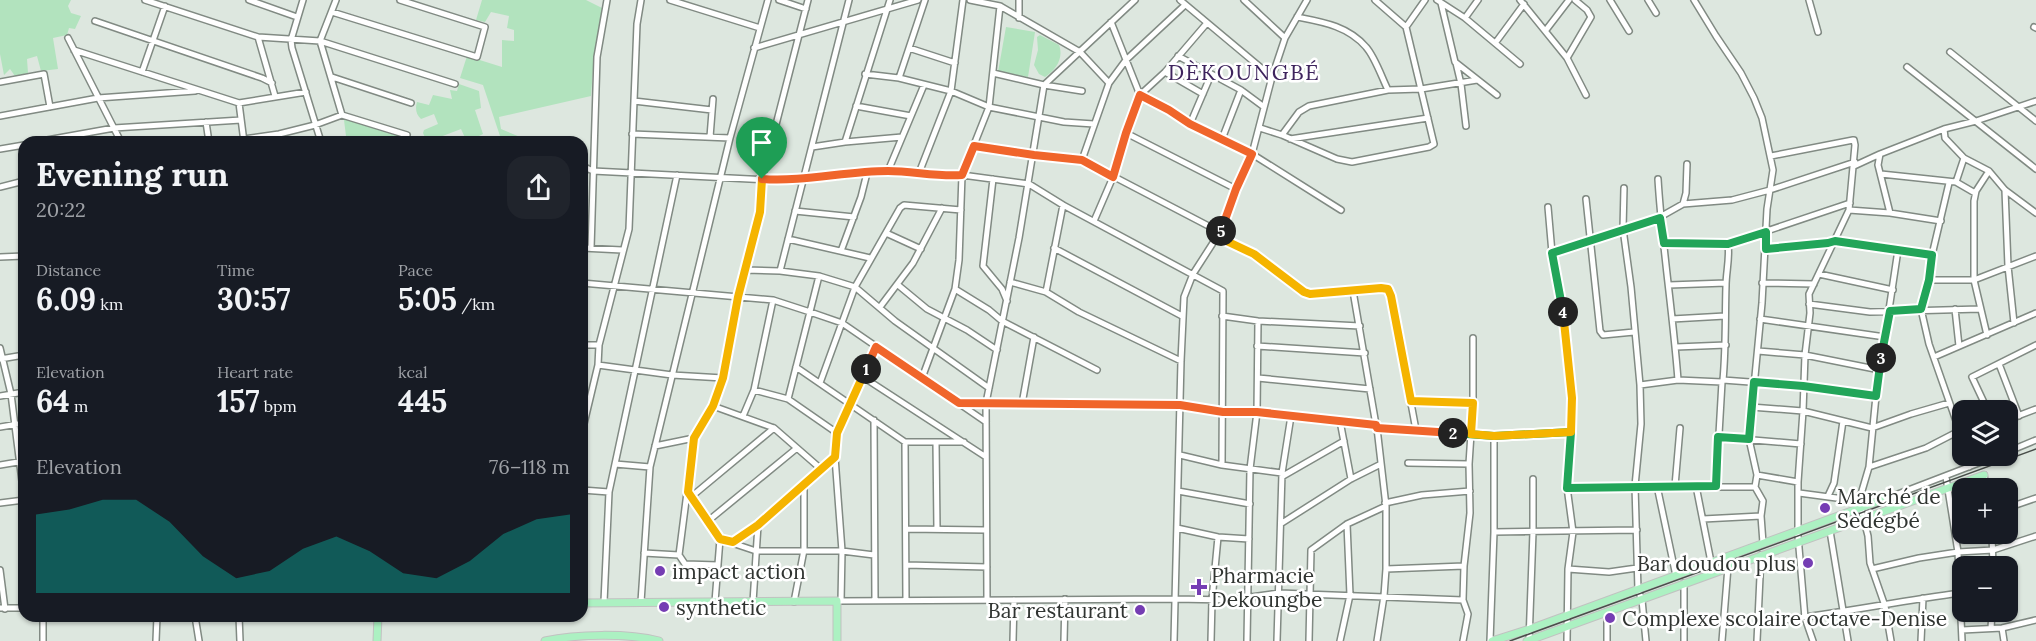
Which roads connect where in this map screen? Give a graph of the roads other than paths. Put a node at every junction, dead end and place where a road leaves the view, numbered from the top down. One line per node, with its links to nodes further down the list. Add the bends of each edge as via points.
1 (145, 0): 34 (street)
2 (249, 0): 41 (street)
3 (303, 0): 41 (street)
4 (336, 0): 38 (street)
5 (400, 0): 38 (street, via 485,27 477,57)
6 (607, 0): 160 (street, via 597,57)
7 (641, 0): 103 (street)
8 (670, 0): 49 (street)
9 (768, 0): 49 (street)
10 (779, 0): 36 (street)
11 (808, 0): 36 (street)
12 (849, 0): 45 (street)
13 (890, 0): 37 (street)
14 (918, 0): 37 (street)
15 (925, 0): 62 (street)
16 (963, 0): 70 (street)
17 (970, 0): 35 (street)
18 (1019, 0): 42 (street)
19 (1135, 0): 46 (street)
20 (1244, 0): 56 (street)
21 (1306, 0): 40 (street)
22 (1375, 0): 48 (street)
23 (1425, 0): 48 (street)
24 (1478, 0): 43 (street)
25 (1569, 0): 50 (street)
26 (1575, 0): 67 (street, via 1591,17)
27 (1610, 0): 51 (street)
28 (1648, 0): 39 (street)
29 (1694, 0): 153 (street, via 1754,98)
30 (1809, 0): 52 (street)
31 (1182, 2): 47 (street); 68 (street)
32 (1439, 2): 43 (street); 69 (street)
33 (1522, 2): 50 (street); 60 (street)
34 (165, 6): 54 (street); 57 (street)
35 (1000, 6): 42 (street); 75 (street)
36 (806, 9): 53 (street)
37 (887, 9): 45 (street); 76 (street)
38 (332, 12): 59 (street)
39 (1656, 13)
40 (1297, 16): 56 (street); 92 (street, via 1350,33 1366,47)
41 (297, 17): 58 (street)
42 (1019, 18): 64 (street)
43 (1465, 18): 60 (street)
44 (95, 21): 57 (street)
45 (843, 22): 53 (street); 148 (street)
46 (1111, 22): 64 (street); 68 (street)
47 (1207, 23): 66 (street); 79 (street)
48 (1406, 27): 89 (street)
49 (760, 28): 61 (street)
50 (1546, 30): 67 (street)
51 (1629, 31)
52 (1818, 32)
53 (798, 35): 61 (street); 171 (street)
54 (258, 37): 58 (street); 83 (street)
55 (68, 38): 63 (street)
56 (1285, 38): 79 (street)
57 (153, 40): 73 (street); 83 (street)
58 (291, 40): 59 (street); 95 (street)
59 (320, 41): 78 (street); 85 (street)
60 (1496, 42): 71 (street)
61 (754, 48): 142 (street)
62 (909, 48): 70 (street); 80 (street)
63 (74, 50): 73 (street); 101 (street)
64 (1080, 52): 84 (street); 87 (street)
65 (1950, 52): 111 (street)
66 (1178, 56): 74 (street); 77 (street)
67 (1567, 58): 99 (street)
68 (1126, 60): 84 (street); 97 (street)
69 (1455, 62): 81 (street); 86 (street)
70 (955, 63): 93 (street)
71 (1520, 64)
72 (1907, 67): 119 (street)
73 (142, 72): 90 (street)
74 (1165, 72): 96 (street); 97 (street)
75 (993, 73): 87 (street); 109 (street)
76 (865, 74): 80 (street); 107 (street)
77 (1211, 75): 91 (street); 96 (street)
78 (332, 77): 106 (street); 113 (street)
79 (1272, 77): 110 (street)
80 (899, 78): 88 (street)
81 (1477, 80): 86 (street); 98 (street)
82 (0, 81): 108 (street, via 44,74)
83 (272, 83): 100 (street)
84 (1109, 83): 122 (street)
85 (455, 84)
86 (1461, 84): 89 (street); 125 (street)
87 (1044, 85): 94 (street); 116 (street)
88 (924, 86): 93 (street); 115 (street)
89 (1421, 89): 92 (street); 117 (street)
90 (199, 90): 101 (street); 105 (street)
91 (1241, 90): 110 (street); 143 (street)
92 (1388, 90): 133 (street, via 1309,106 1299,112)
93 (951, 91): 109 (street); 165 (street)
94 (1082, 91)
95 (306, 92): 100 (street); 124 (street)
96 (1203, 94): 123 (street)
97 (1140, 95): 123 (street); 129 (street)
98 (1497, 95)
99 (1586, 95)
100 (275, 96): 105 (street)
101 (98, 98): 108 (street); 126 (street)
102 (713, 99): 112 (street)
103 (633, 101): 112 (street); 131 (street)
104 (2036, 101): 111 (street)
105 (239, 103): 118 (street)
106 (411, 103)
107 (856, 106): 115 (street); 145 (street)
108 (50, 107): 114 (street)
109 (989, 107): 116 (street); 147 (street)
110 (1264, 107): 127 (street)
111 (2017, 107): 119 (street); 121 (street)
112 (712, 110): 140 (street)
113 (342, 115): 124 (street); 132 (street)
114 (0, 116)
115 (911, 116): 141 (street)
116 (1039, 117): 122 (street); 152 (street)
117 (1428, 118): 144 (street); 144 (street, via 1434,144 1429,147 1352,162)
118 (241, 120): 120 (street); 137 (street)
119 (1976, 121): 128 (street); 159 (street)
120 (206, 122): 126 (street); 136 (street)
121 (2036, 122)
122 (1094, 124): 155 (street)
123 (1190, 124): 143 (street)
124 (315, 125): 130 (street); 139 (street)
125 (1466, 126)
126 (114, 128): 134 (street); 135 (street)
127 (1260, 128): 133 (street); 150 (street)
128 (1944, 129): 151 (street); 154 (street, via 1945,138)
129 (1126, 133): 170 (street); 180 (street)
130 (279, 134): 138 (street)
131 (632, 134): 140 (street); 163 (street)
132 (407, 135)
133 (1282, 135): 144 (street)
134 (69, 136)
135 (118, 136)
136 (208, 136)
137 (243, 136)
138 (267, 136)
139 (319, 136)
140 (710, 137): 142 (street)
141 (902, 137): 145 (street); 161 (street)
142 (730, 138): 169 (street)
143 (1222, 139): 150 (street)
144 (1290, 139)
145 (845, 142): 148 (street)
146 (18, 146): 149 (street)
147 (974, 146): 152 (street); 168 (street)
148 (812, 147): 172 (street)
149 (0, 150)
150 (1252, 154): 180 (street); 191 (street)
151 (1880, 154): 157 (street); 166 (street)
152 (1034, 155): 155 (street); 177 (street)
153 (1771, 156): 157 (street, via 1854,140); 181 (street)
154 (1964, 158): 162 (street); 176 (street)
155 (1082, 160): 170 (street)
156 (1687, 164): 185 (street)
157 (1855, 164): 181 (street); 188 (street)
158 (588, 169): 160 (street)
159 (2036, 169)
160 (593, 171): 163 (street); 208 (street)
161 (888, 171): 164 (street); 165 (street)
162 (1989, 171): 182 (street); 183 (street)
163 (631, 173): 167 (street); 212 (street, via 629,230)
164 (867, 173): 172 (street); 195 (street)
165 (919, 173): 168 (street)
166 (1881, 174): 176 (street); 194 (street)
167 (677, 175): 169 (street); 238 (street)
168 (962, 175): 173 (street); 190 (street)
169 (721, 177): 171 (street); 242 (street)
170 (1113, 177): 197 (street); 202 (street)
171 (762, 179): 172 (street); 222 (street, via 760,212)
172 (804, 179): 192 (street)
173 (993, 179): 177 (street); 246 (street, via 983,266 1002,289)
174 (1658, 179): 196 (street)
175 (18, 182): 178 (street)
176 (1952, 182): 183 (street); 198 (street)
177 (1029, 184): 186 (street); 229 (street)
178 (0, 187)
179 (1624, 188): 199 (street)
180 (1236, 189): 202 (street)
181 (1770, 190): 185 (street, via 1732,200); 200 (street)
182 (2005, 190): 193 (street); 221 (street)
183 (1975, 193): 228 (street)
184 (1586, 199): 204 (street)
185 (1683, 204): 196 (street)
186 (1063, 205): 197 (street); 209 (street)
187 (1548, 207): 215 (street)
188 (1849, 207): 194 (street); 200 (street); 205 (street)
189 (942, 208): 190 (street); 201 (street, via 902,206); 210 (street)
190 (961, 210): 239 (street)
191 (1341, 210)
192 (795, 211): 195 (street); 203 (street)
193 (2036, 212)
194 (1890, 213): 198 (street)
195 (854, 217): 214 (street)
196 (1660, 218): 199 (street); 206 (street)
197 (1094, 221): 224 (street)
198 (1941, 221): 216 (street)
199 (1623, 229): 204 (street); 267 (street)
200 (1766, 232): 207 (street); 211 (street)
201 (886, 233): 210 (street); 220 (street)
202 (1219, 235): 224 (street); 241 (street, via 1254,254 1304,292)
203 (788, 238): 214 (street); 223 (street)
204 (1590, 240): 215 (street); 267 (street, via 1600,331 1603,335)
205 (1835, 241): 211 (street); 213 (street); 225 (street)
206 (1664, 243): 207 (street); 235 (street)
207 (1728, 244): 231 (street)
208 (591, 248): 212 (street)
209 (1054, 248): 243 (street); 255 (street)
210 (921, 249): 234 (street)
211 (1766, 249): 232 (street)
212 (622, 250): 236 (street)
213 (1898, 250): 216 (street); 240 (street)
214 (841, 251): 220 (street)
215 (1552, 253): 347 (street, via 1566,328)
216 (1932, 255): 227 (street)
217 (18, 256): 219 (street)
218 (2036, 256): 221 (street)
219 (0, 257)
220 (870, 258): 237 (street)
221 (2008, 266): 228 (street); 263 (street)
222 (745, 270): 223 (street); 244 (street)
223 (780, 271): 226 (street)
224 (1193, 274): 255 (street); 256 (street, via 1223,291)
225 (1819, 274): 233 (street); 240 (street)
226 (819, 276): 237 (street); 253 (street)
227 (1929, 280): 228 (street); 249 (street)
228 (1974, 280): 251 (street)
229 (1010, 282): 243 (street); 246 (street)
230 (588, 283): 236 (street)
231 (1726, 283): 235 (street); 257 (street)
232 (1762, 283): 233 (street); 260 (street)
233 (1814, 284): 247 (street)
234 (898, 285): 248 (street); 258 (street)
235 (1669, 285): 259 (street)
236 (614, 286): 238 (street); 273 (street)
237 (855, 287): 248 (street); 264 (street)
238 (652, 289): 242 (street); 293 (street)
239 (955, 289): 258 (street); 261 (street)
240 (1893, 290): 252 (street)
241 (1353, 291): 266 (street); 316 (street, via 1384,288 1389,292)
242 (693, 292): 244 (street); 296 (street)
243 (1046, 292): 289 (street)
244 (738, 297): 245 (street); 298 (street)
245 (773, 300): 253 (street); 309 (street)
246 (1006, 301): 261 (street)
247 (1809, 304): 252 (street); 265 (street)
248 (880, 307): 276 (street)
249 (1921, 309): 250 (street); 252 (street); 287 (street)
250 (1955, 309): 251 (street); 278 (street)
251 (1980, 309): 268 (street)
252 (1890, 311): 270 (street)
253 (810, 312): 264 (street); 292 (street)
254 (2036, 313): 263 (street)
255 (1182, 316): 289 (street)
256 (1222, 316): 262 (street); 330 (street)
257 (1725, 316): 259 (street); 274 (street)
258 (944, 319): 276 (street); 282 (street)
259 (1672, 319): 280 (street)
260 (1760, 319): 265 (street); 283 (street)
261 (1002, 321): 269 (street); 282 (street)
262 (1258, 321): 266 (street); 277 (street)
263 (2013, 323): 268 (street)
264 (842, 324): 279 (street); 304 (street)
265 (1808, 325): 270 (street); 285 (street)
266 (1360, 326): 284 (street)
267 (1634, 332): 305 (street)
268 (1987, 334): 278 (street)
269 (1034, 337): 294 (street); 322 (street)
270 (1885, 337): 295 (street)
271 (1473, 338): 319 (street)
272 (588, 345): 273 (street)
273 (599, 345): 291 (street)
274 (1726, 345): 280 (street); 302 (street)
275 (2036, 345): 290 (street)
276 (933, 346): 299 (street); 307 (street)
277 (1257, 346): 284 (street); 300 (street)
278 (1959, 346): 287 (street)
279 (876, 347): 297 (street); 299 (street)
280 (1676, 347): 301 (street)
281 (0, 348): 288 (street)
282 (997, 350): 307 (street)
283 (1758, 351): 285 (street); 303 (street)
284 (1365, 353): 308 (street)
285 (1805, 355): 295 (street); 306 (street)
286 (18, 356): 288 (street)
287 (1934, 357): 320 (street)
288 (1, 359): 311 (street)
289 (1180, 361): 323 (street)
290 (1999, 364): 315 (street, via 1972,377); 334 (street)
291 (598, 365): 293 (street); 325 (street)
292 (796, 367): 304 (street); 314 (street)
293 (636, 369): 296 (street); 370 (street)
294 (1098, 370)
295 (1880, 370): 313 (street)
296 (672, 375): 298 (street); 362 (street)
297 (863, 377): 321 (street); 360 (street)
298 (723, 378): 324 (street)
299 (922, 378): 317 (street)
300 (1258, 378): 308 (street); 331 (street)
301 (1678, 380): 302 (street); 305 (street)
302 (1723, 381): 303 (street); 352 (street)
303 (1754, 382): 306 (street); 326 (street)
304 (820, 383): 321 (street)
305 (1640, 385): 389 (street)
306 (1803, 386): 313 (street); 328 (street)
307 (989, 388): 318 (street)
308 (1370, 389): 341 (street)
309 (754, 390): 314 (street); 332 (street)
310 (18, 393): 311 (street)
311 (11, 394): 312 (street); 340 (street)
312 (0, 396)
313 (1876, 396): 345 (street)
314 (788, 399): 348 (street)
315 (1983, 400)
316 (1411, 401): 319 (street); 346 (street)
317 (959, 403): 318 (street); 337 (street)
318 (986, 403): 322 (street); 337 (street)
319 (1473, 403): 349 (street)
320 (1949, 403): 329 (street); 345 (street)
321 (850, 404): 335 (street); 348 (street)
322 (1022, 404): 323 (street)
323 (1180, 405): 330 (street); 365 (street)
324 (713, 406): 332 (street); 353 (street)
325 (588, 407)
326 (1751, 407): 328 (street); 354 (street)
327 (2036, 409): 334 (street)
328 (1803, 411): 336 (street); 361 (street)
329 (1952, 411)
330 (1223, 412): 331 (street); 374 (street)
331 (1257, 412): 333 (street); 379 (street)
332 (743, 416): 343 (street)
333 (1291, 416): 338 (street); 380 (street)
334 (2019, 416)
335 (874, 420): 358 (street); 444 (street)
336 (1844, 421): 345 (street); 403 (street, via 1834,483)
337 (986, 422): 367 (street)
338 (1340, 422): 341 (street); 357 (street)
339 (18, 424): 340 (street)
340 (15, 425): 342 (street); 355 (street)
341 (1377, 426): 346 (street); 371 (street)
342 (0, 428)
343 (774, 428): 364 (street); 402 (street)
344 (1680, 428): 391 (street)
345 (1872, 428): 376 (street)
346 (1416, 430): 349 (street)
347 (1571, 432): 351 (street); 395 (street)
348 (837, 433): 366 (street)
349 (1471, 434): 351 (street); 372 (street)
350 (1952, 435): 376 (street, via 1926,448)
351 (1494, 436): 426 (street)
352 (1718, 437): 354 (street); 393 (street)
353 (694, 438): 362 (street); 402 (street)
354 (1749, 439): 361 (street); 381 (street)
355 (18, 440)
356 (2036, 440): 363 (street)
357 (1344, 441): 380 (street); 385 (street)
358 (905, 442): 359 (street); 420 (street)
359 (936, 442): 360 (street); 421 (street)
360 (964, 442): 367 (street)
361 (1801, 444): 387 (street)
362 (655, 446): 375 (street)
363 (2018, 447)
364 (797, 448): 378 (street); 415 (street)
365 (1180, 454): 374 (street); 398 (street)
366 (835, 457): 378 (street); 440 (street)
367 (986, 457): 422 (street)
368 (18, 462): 373 (street)
369 (1408, 463): 372 (street)
370 (615, 464): 375 (street); 400 (street)
371 (1381, 464): 385 (street); 411 (street)
372 (1469, 464): 399 (street)
373 (0, 465)
374 (1222, 465): 379 (street)
375 (650, 467): 442 (street)
376 (1869, 467): 409 (street)
377 (1969, 467): 383 (street)
378 (821, 469): 388 (street)
379 (1250, 469): 380 (street); 408 (street)
380 (1283, 475): 416 (street)
381 (1756, 475): 387 (street); 394 (street)
382 (1984, 475): 384 (street); 396 (main road)
383 (1946, 477): 396 (street); 404 (street)
384 (1984, 478)
385 (1351, 479): 416 (street)
386 (1533, 479): 427 (street)
387 (1798, 482): 401 (street)
388 (804, 485): 418 (street); 437 (street)
389 (1635, 486): 390 (street); 395 (street); 424 (street)
390 (1657, 486): 391 (street); 459 (street)
391 (1675, 486): 392 (street)
392 (1696, 486): 393 (street); 413 (street)
393 (1716, 486): 394 (street)
394 (1755, 487): 412 (street, via 1763,501)
395 (1567, 488): 428 (street)
396 (1949, 488): 414 (main road); 441 (street)
397 (588, 490): 400 (street)
398 (1178, 491): 408 (street); 419 (street)
399 (1470, 491): 411 (street, via 1422,495); 451 (street)
400 (609, 492): 479 (street)
401 (1799, 492): 403 (street); 423 (street)
402 (690, 495): 415 (street); 443 (street)
403 (1828, 496): 409 (street)
404 (1890, 497): 409 (main road)
405 (2036, 498): 410 (street)
406 (18, 500): 407 (street)
407 (0, 503)
408 (1250, 504): 432 (street)
409 (1860, 504): 414 (street); 423 (main road)
410 (2018, 504)
411 (1385, 505): 417 (street); 455 (street)
412 (1761, 516): 413 (street); 435 (street)
413 (1703, 519): 448 (street)
414 (1863, 519): 425 (main road); 457 (street)
415 (708, 521): 431 (street)
416 (1282, 523): 462 (street)
417 (1347, 524): 463 (street, via 1311,550); 465 (street)
418 (758, 525): 433 (street); 439 (street)
419 (1177, 528): 430 (street); 470 (street)
420 (906, 529): 421 (street); 450 (street)
421 (937, 529): 422 (street)
422 (986, 530): 452 (street)
423 (1798, 530): 434 (street); 435 (main road)
424 (1636, 531): 428 (street); 454 (street)
425 (1830, 531): 434 (main road); 487 (street)
426 (1494, 532): 427 (street); 523 (street)
427 (1533, 532): 428 (street); 503 (street)
428 (1573, 532): 456 (street)
429 (2036, 536): 438 (street)
430 (1218, 537): 432 (street); 475 (street)
431 (720, 539): 433 (street); 449 (street)
432 (1249, 539): 467 (street)
433 (733, 542): 439 (street)
434 (1799, 542): 445 (main road); 490 (street)
435 (1763, 543): 448 (main road)
436 (1993, 544): 438 (street)
437 (804, 550): 439 (street); 440 (street); 483 (street)
438 (1993, 550): 441 (street); 447 (street)
439 (756, 551): 482 (street)
440 (842, 551): 444 (street); 478 (street)
441 (1958, 552): 446 (street); 457 (street)
442 (645, 553): 443 (street); 480 (street)
443 (679, 555): 449 (street, via 685,564)
444 (874, 555): 471 (street)
445 (1761, 555): 453 (main road); 499 (street)
446 (1958, 556)
447 (1993, 556)
448 (1711, 562): 459 (main road)
449 (718, 565): 481 (street)
450 (906, 565): 452 (street); 472 (street)
451 (1464, 566): 455 (street); 476 (street)
452 (987, 567): 473 (street)
453 (1728, 567): 460 (main road); 529 (street)
454 (1637, 568): 456 (street, via 1610,572); 461 (street)
455 (1386, 569): 466 (street)
456 (1568, 569): 489 (street)
457 (1872, 569): 485 (street)
458 (0, 570): 486 (street)
459 (1676, 576): 461 (main road)
460 (1684, 584): 477 (main road); 528 (street)
461 (1638, 590): 477 (street); 489 (main road)
462 (1279, 593): 463 (street); 467 (street); 518 (street)
463 (1311, 593): 465 (street); 519 (street)
464 (1952, 594): 468 (street)
465 (1350, 596): 466 (street); 520 (street)
466 (1384, 596): 476 (street); 521 (street)
467 (1249, 598): 475 (street); 517 (street)
468 (1923, 598): 485 (street); 534 (street)
469 (1065, 599): 470 (street); 474 (street); 514 (street)
470 (1175, 599): 475 (street); 515 (street)
471 (875, 600): 472 (street); 478 (street)
472 (906, 600): 473 (street)
473 (987, 600): 474 (street)
474 (1014, 600): 513 (street)
475 (1212, 600): 516 (street)
476 (1463, 600): 522 (street, via 1468,614)
477 (1642, 600): 488 (main road); 527 (street)
478 (839, 601): 483 (main road); 512 (main road)
479 (604, 602): 480 (main road); 484 (main road)
480 (641, 602): 481 (main road)
481 (715, 602): 482 (main road)
482 (753, 602): 483 (main road)
483 (794, 602)
484 (588, 603)
485 (1885, 606): 487 (street); 533 (street)
486 (3, 608)
487 (1843, 611): 490 (street); 532 (street)
488 (1607, 612): 500 (main road); 526 (street)
489 (1566, 616): 500 (street); 503 (main road)
490 (1805, 618): 499 (street); 531 (street)
491 (2036, 620): 502 (street)
492 (43, 622): 505 (street)
493 (157, 622): 506 (street)
494 (196, 622): 507 (street)
495 (239, 622): 508 (street)
496 (378, 622): 509 (main road)
497 (1962, 622): 504 (street)
498 (1991, 622): 501 (street)
499 (1758, 623): 530 (street)
500 (1568, 627): 524 (main road); 525 (street)
501 (1991, 628): 502 (street); 504 (street)
502 (2002, 628): 536 (street)
503 (1530, 629): 523 (main road); 524 (street)
504 (1962, 630): 535 (street)
505 (43, 641)
506 (156, 641)
507 (199, 641)
508 (240, 641)
509 (377, 641)
510 (545, 641): 511 (main road, via 586,636)
511 (659, 641)
512 (837, 641)
513 (1013, 641)
514 (1064, 641)
515 (1174, 641)
516 (1211, 641)
517 (1247, 641)
518 (1277, 641)
519 (1309, 641)
520 (1340, 641)
521 (1377, 641)
522 (1463, 641)
523 (1491, 641)
524 (1528, 641)
525 (1567, 641)
526 (1607, 641)
527 (1646, 641)
528 (1684, 641)
529 (1722, 641)
530 (1757, 641)
531 (1813, 641)
532 (1848, 641)
533 (1891, 641)
534 (1921, 641)
535 (1962, 641)
536 (2004, 641)

